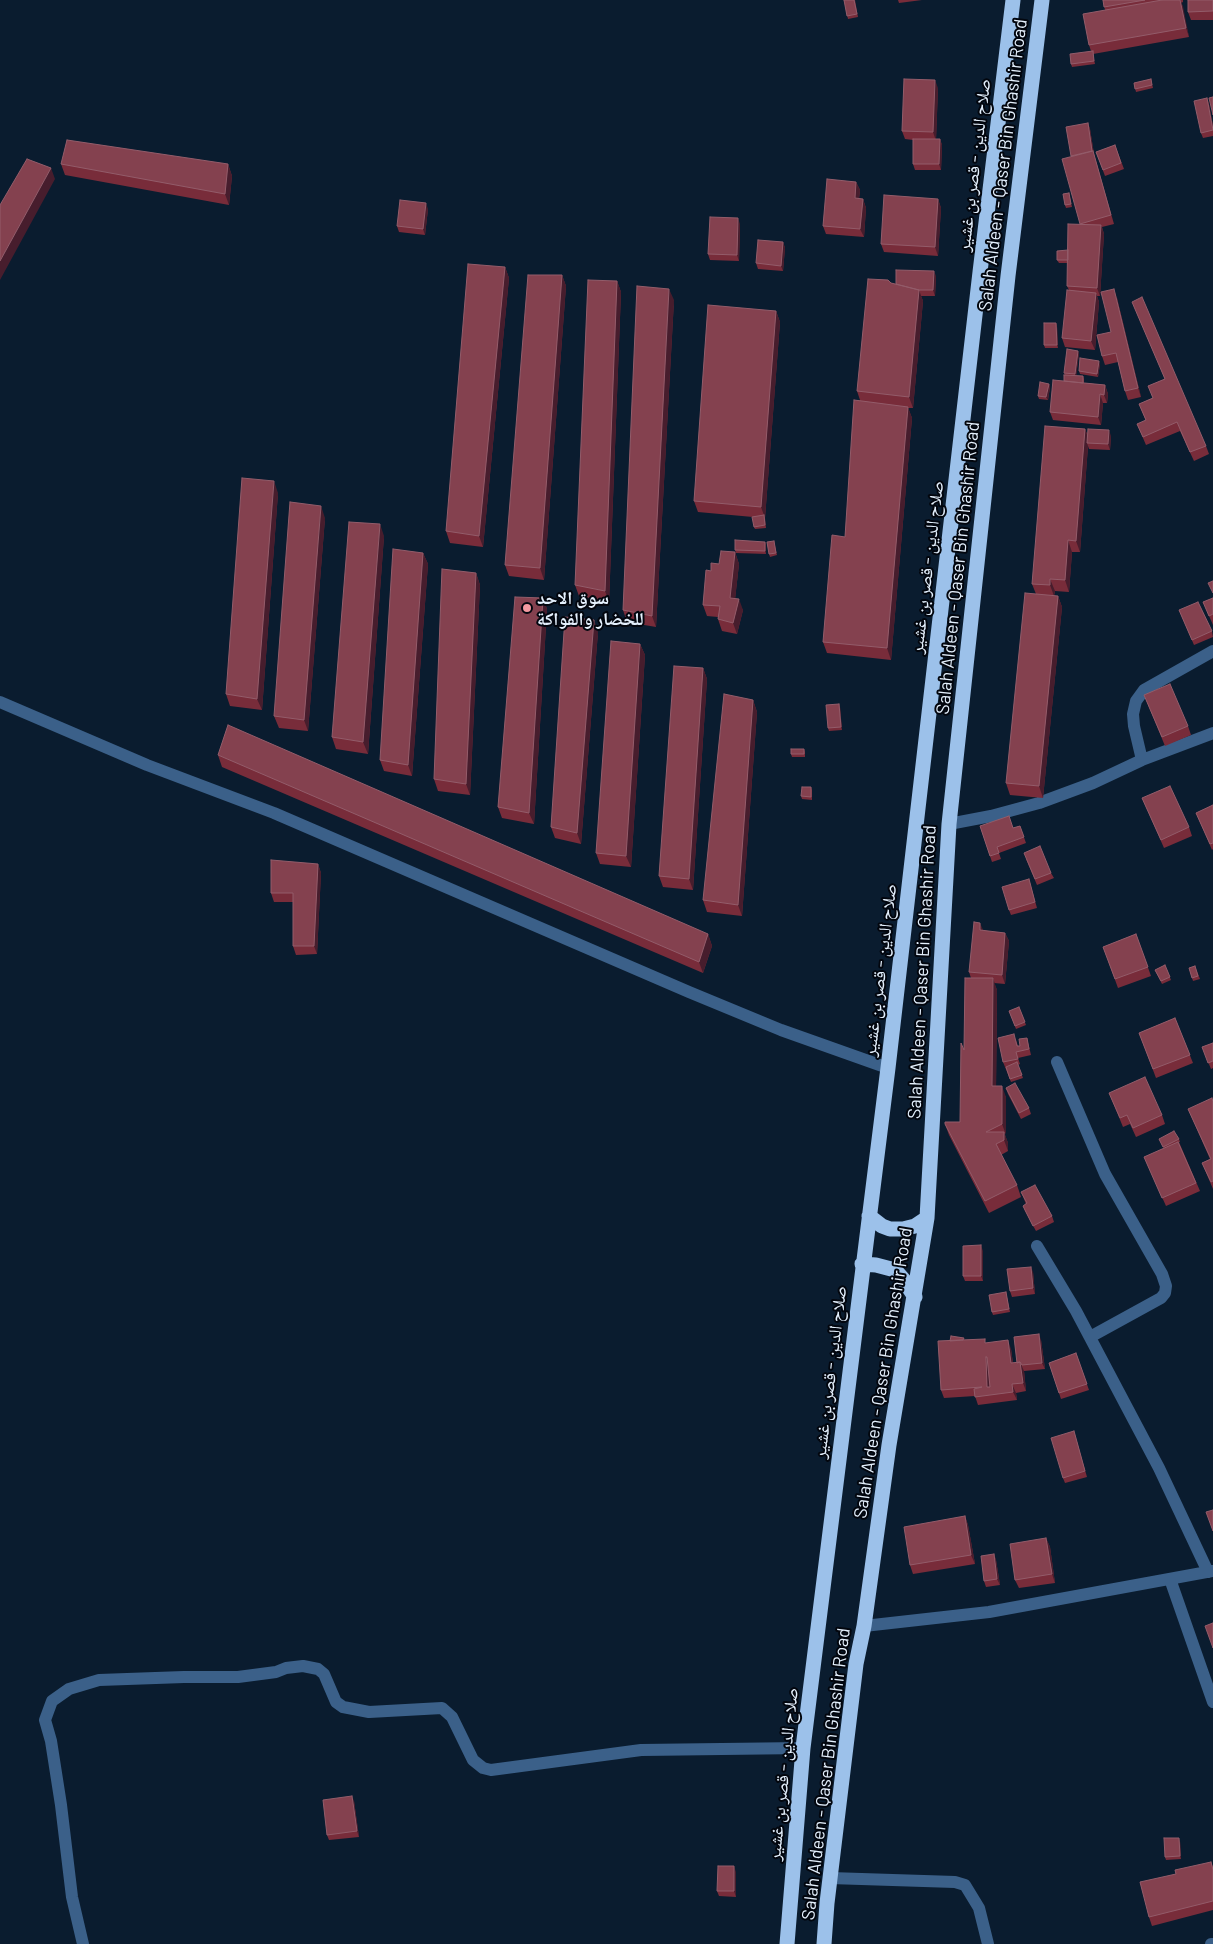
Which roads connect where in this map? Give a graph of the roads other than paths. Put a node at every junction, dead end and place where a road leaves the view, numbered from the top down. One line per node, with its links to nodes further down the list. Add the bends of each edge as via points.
1 (1013, 0): 9 (highway, صلاح الدين - قصر بن غشير)
2 (1042, 0): 7 (highway, Salah Aldeen - Qaser Bin Ghashir Road, via 1008,276)
3 (1213, 651): 6 (street, via 1144,690 1136,700 1134,726)
4 (0, 702): 9 (street, via 147,765 274,813 781,1030)
5 (1213, 733): 6 (street)
6 (1142, 760): 7 (street, via 1094,783 1039,803)
7 (949, 824): 11 (highway, Salah Aldeen - Qaser Bin Ghashir Road)
8 (1057, 1062): 15 (street, via 1105,1174 1166,1286 1161,1298)
9 (888, 1068): 10 (highway, صلاح الدين - قصر بن غشير)
10 (869, 1216): 11 (highway, via 890,1229 909,1227); 13 (highway, صلاح الدين - قصر بن غشير)
11 (927, 1218): 14 (highway, Salah Aldeen - Qaser Bin Ghashir Road)
12 (1036, 1246): 15 (street)
13 (862, 1264): 14 (highway, via 895,1270); 20 (highway, صلاح الدين - قصر بن غشير)
14 (915, 1297): 18 (highway, Salah Aldeen - Qaser Bin Ghashir Road, via 889,1445)
15 (1090, 1337): 16 (street)
16 (1211, 1571): 17 (street)
17 (1170, 1579): 18 (street, via 989,1612); 19 (street)
18 (864, 1626): 21 (highway, Salah Aldeen - Qaser Bin Ghashir Road, via 856,1664)
19 (1213, 1702)
20 (803, 1748): 22 (street, via 641,1750 491,1770 473,1760 452,1718 442,1708 369,1712 343,1707 336,1702 324,1674 318,1669 298,1666 238,1677 100,1680 69,1689 52,1701 46,1720 62,1805 72,1896); 23 (highway, صلاح الدين - قصر بن غشير)
21 (830, 1878): 24 (highway, Salah Aldeen - Qaser Bin Ghashir Road); 25 (street, via 965,1885 979,1908)
22 (83, 1944)
23 (787, 1944)
24 (824, 1944)
25 (988, 1944)

